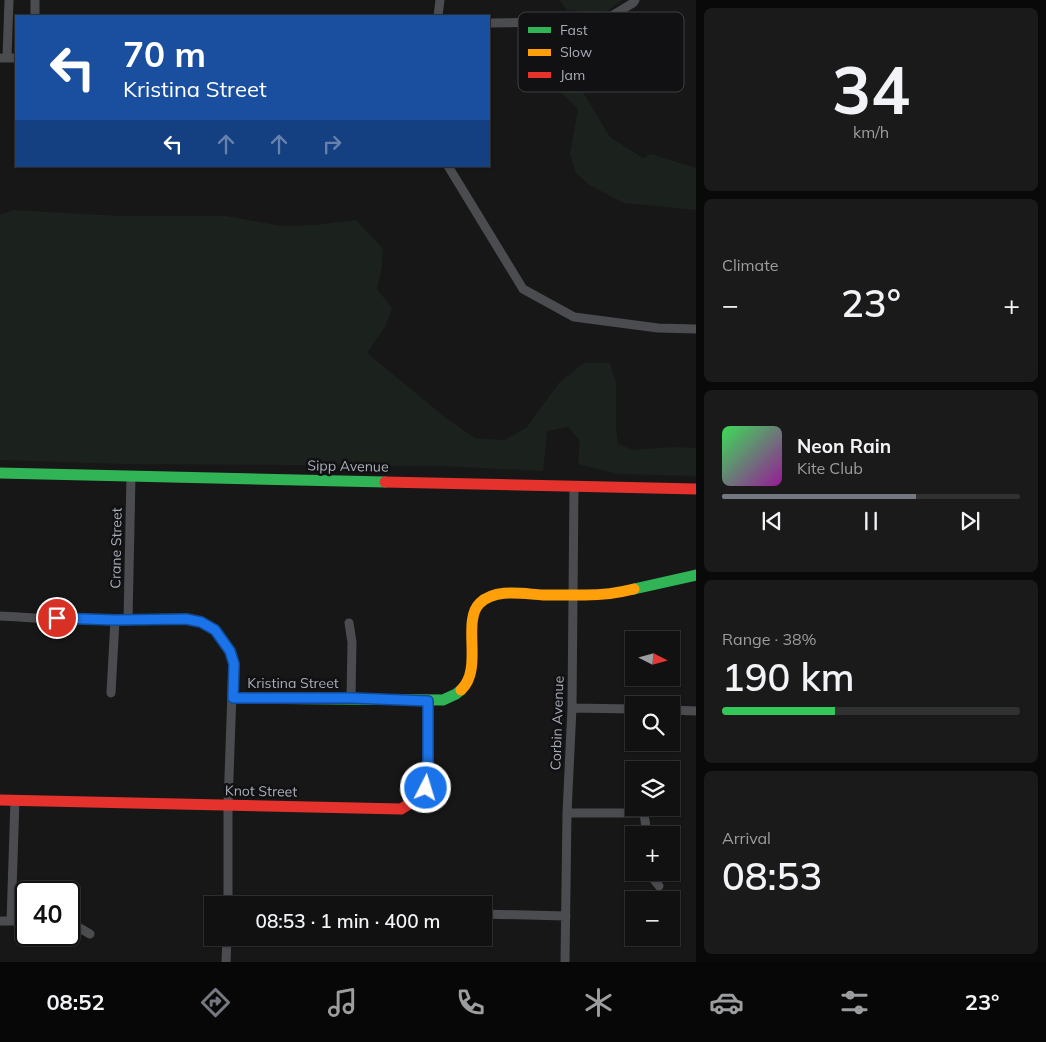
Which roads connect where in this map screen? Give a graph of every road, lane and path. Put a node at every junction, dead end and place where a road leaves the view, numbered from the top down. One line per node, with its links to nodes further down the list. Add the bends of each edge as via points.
1 (9, 0): 10 (street)
2 (35, 0): 6 (street)
3 (440, 0): 7 (street)
4 (635, 0): 5 (street)
5 (618, 12)
6 (35, 15)
7 (438, 15)
8 (518, 23): 9 (street)
9 (490, 24)
10 (3, 58)
11 (449, 167): 12 (street, via 523,289 574,317 658,328)
12 (696, 329)
13 (0, 473): 14 (street, Sipp Avenue)
14 (131, 476): 15 (street, Sipp Avenue); 21 (street, Crane Street)
15 (574, 486): 16 (street, Sipp Avenue); 18 (street, Corbin Avenue)
16 (696, 489)
17 (696, 575): 18 (street, via 608,594)
18 (574, 595): 26 (street, Kristina Street, via 499,594 488,597 478,605 474,616 471,669 464,689 455,696); 27 (street, Corbin Avenue)
19 (0, 616): 20 (street)
20 (115, 620): 21 (street); 23 (street)
21 (128, 620): 24 (street, via 186,619 201,622 215,630 234,664)
22 (349, 623): 25 (street)
23 (111, 693)
24 (233, 698): 25 (street, Kristina Street); 33 (street)
25 (352, 698): 26 (street, Kristina Street)
26 (428, 701): 33 (street, Knot Street, via 428,779 421,797 412,804 401,809)
27 (572, 708): 28 (street); 34 (street, Corbin Avenue)
28 (625, 709)
29 (680, 710): 30 (street)
30 (696, 710)
31 (0, 800): 32 (street, Knot Street)
32 (15, 800): 33 (street, Knot Street); 42 (street)
33 (228, 805): 38 (street)
34 (567, 813): 35 (street, via 644,813); 40 (street, Corbin Avenue)
35 (646, 826)
36 (656, 881): 37 (street)
37 (660, 886)
38 (228, 896)
39 (492, 914): 40 (street)
40 (566, 916): 48 (street, Corbin Avenue)
41 (0, 921): 42 (street)
42 (10, 921): 43 (street)
43 (15, 921)
44 (80, 928): 45 (street)
45 (90, 934)
46 (227, 946): 47 (street)
47 (226, 962)
48 (565, 962)

